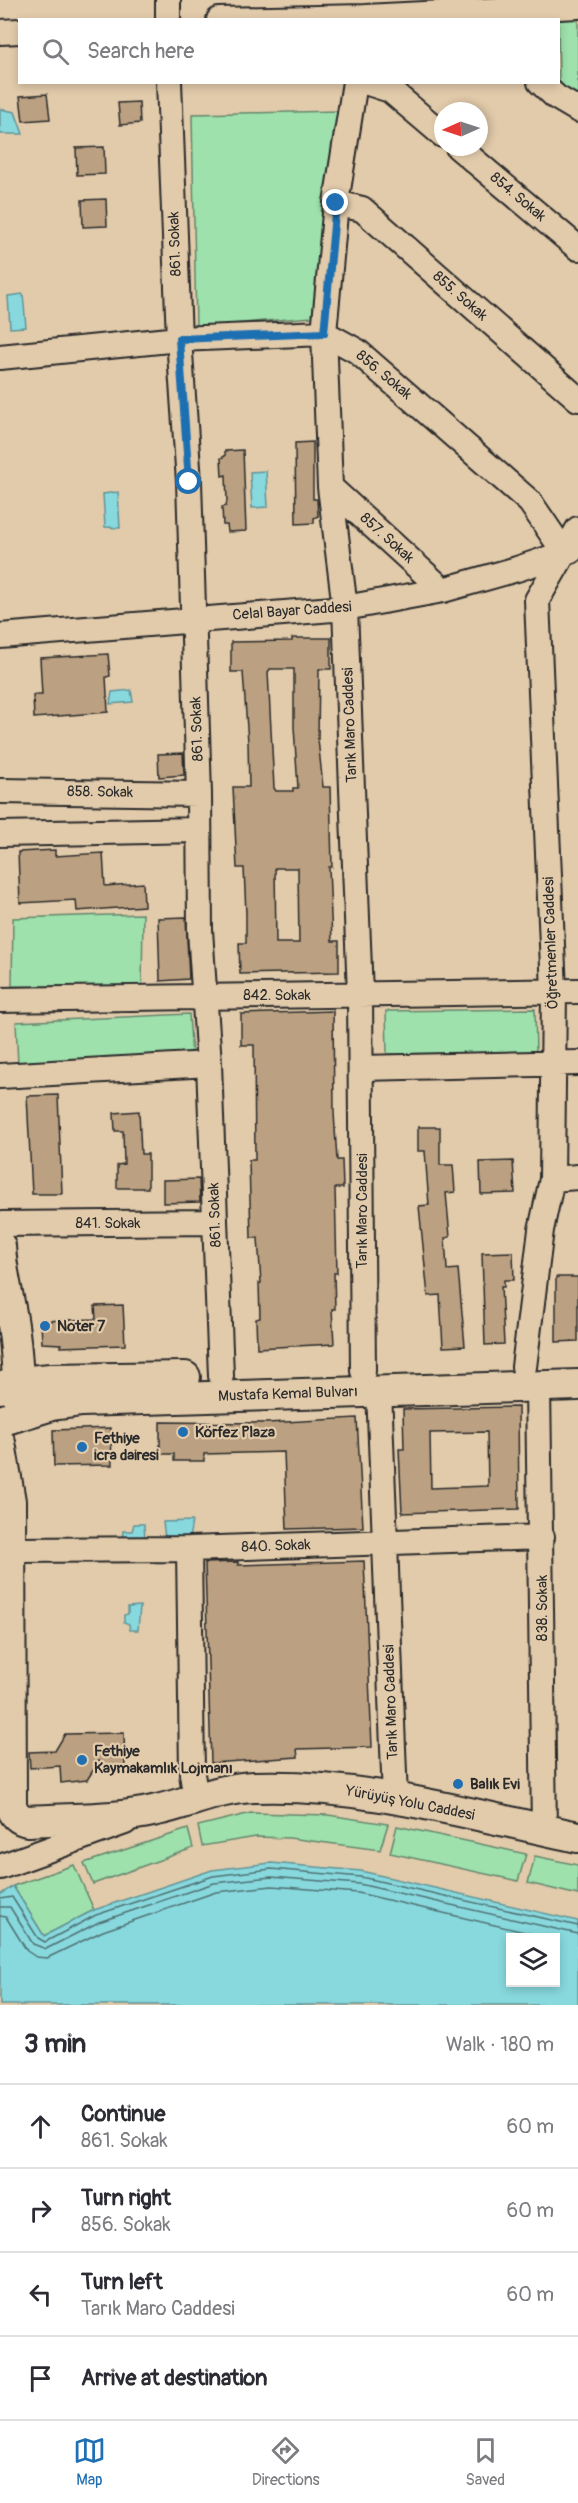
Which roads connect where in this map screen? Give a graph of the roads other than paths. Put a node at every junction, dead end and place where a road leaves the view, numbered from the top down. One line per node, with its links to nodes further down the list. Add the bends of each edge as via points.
1 (168, 0): 5 (street)
2 (578, 6): 4 (street)
3 (365, 12): 4 (street); 6 (street)
4 (471, 15)
5 (168, 18)
6 (256, 18)
7 (18, 31): 8 (street)
8 (0, 32)
9 (169, 84): 19 (street, 861. Sokak)
10 (355, 84): 16 (street, Tarık Maro Caddesi)
11 (371, 84): 14 (street, via 390,90)
12 (542, 84): 13 (street)
13 (578, 110)
14 (434, 127)
15 (469, 156): 17 (street, 854. Sokak)
16 (336, 203): 18 (street, Tarık Maro Caddesi); 21 (street, 855. Sokak, via 362,209)
17 (578, 248)
18 (324, 333): 19 (street); 22 (street, Tarık Maro Caddesi); 24 (street, 856. Sokak, via 357,351 530,502)
19 (179, 339): 20 (street); 27 (street, 861. Sokak, via 189,482)
20 (0, 357)
21 (578, 399)
22 (330, 487): 25 (street, 857. Sokak); 26 (street, Tarık Maro Caddesi)
23 (578, 529): 24 (street, Öğretmenler Caddesi)
24 (571, 550): 25 (street, Celal Bayar Caddesi); 33 (street, Öğretmenler Caddesi, via 537,600)
25 (444, 590): 26 (street, Celal Bayar Caddesi)
26 (345, 608): 27 (street, Celal Bayar Caddesi); 36 (street, Tarık Maro Caddesi)
27 (192, 618): 28 (street, Celal Bayar Caddesi); 30 (street, 861. Sokak)
28 (0, 636)
29 (0, 791): 30 (street, 858. Sokak)
30 (199, 794): 31 (street, 861. Sokak)
31 (199, 830): 32 (street); 35 (street, 861. Sokak)
32 (0, 834)
33 (554, 991): 34 (street, 842. Sokak); 36 (street, 842. Sokak); 38 (street, Öğretmenler Caddesi)
34 (578, 991)
35 (203, 995): 36 (street, 842. Sokak); 37 (street, 842. Sokak); 39 (street, 861. Sokak)
36 (360, 995): 40 (street, Tarık Maro Caddesi)
37 (0, 1000)
38 (566, 1063): 40 (street); 43 (street, Öğretmenler Caddesi)
39 (209, 1064): 41 (street); 44 (street, 861. Sokak)
40 (361, 1068): 50 (street, Tarık Maro Caddesi)
41 (0, 1076)
42 (578, 1177): 43 (street)
43 (552, 1179): 49 (street, Öğretmenler Caddesi, via 541,1230)
44 (215, 1222): 45 (street, 841. Sokak); 48 (street, 861. Sokak)
45 (0, 1224)
46 (0, 1264): 51 (main road, via 12,1318)
47 (578, 1365): 49 (main road, Mustafa Kemal Bulvarı)
48 (221, 1376): 50 (main road, Mustafa Kemal Bulvarı); 51 (main road, Mustafa Kemal Bulvarı)
49 (531, 1376): 50 (main road, Mustafa Kemal Bulvarı); 52 (main road, Mustafa Kemal Bulvarı); 56 (street, 838. Sokak)
50 (371, 1380): 53 (main road, Mustafa Kemal Bulvarı, via 82,1401 52,1405); 57 (street, Tarık Maro Caddesi)
51 (9, 1385): 53 (main road)
52 (578, 1385)
53 (10, 1418): 55 (main road)
54 (0, 1443): 55 (main road)
55 (10, 1501): 59 (main road)
56 (542, 1538): 57 (street, 840. Sokak); 63 (street, 838. Sokak)
57 (385, 1542): 58 (street, 840. Sokak); 60 (street, Tarık Maro Caddesi)
58 (189, 1549): 59 (street, 840. Sokak); 61 (street, via 192,1774)
59 (10, 1550): 62 (main road, via 10,1769 14,1812 29,1821)
60 (395, 1798): 61 (main road, Yürüyüş Yolu Caddesi, via 357,1791 254,1787); 63 (main road, Yürüyüş Yolu Caddesi)
61 (196, 1799): 62 (main road, Yürüyüş Yolu Caddesi)
62 (156, 1811): 65 (street, Yürüyüş Yolu Caddesi)
63 (544, 1830): 64 (main road, Yürüyüş Yolu Caddesi)
64 (578, 1837)
65 (1, 1867)

